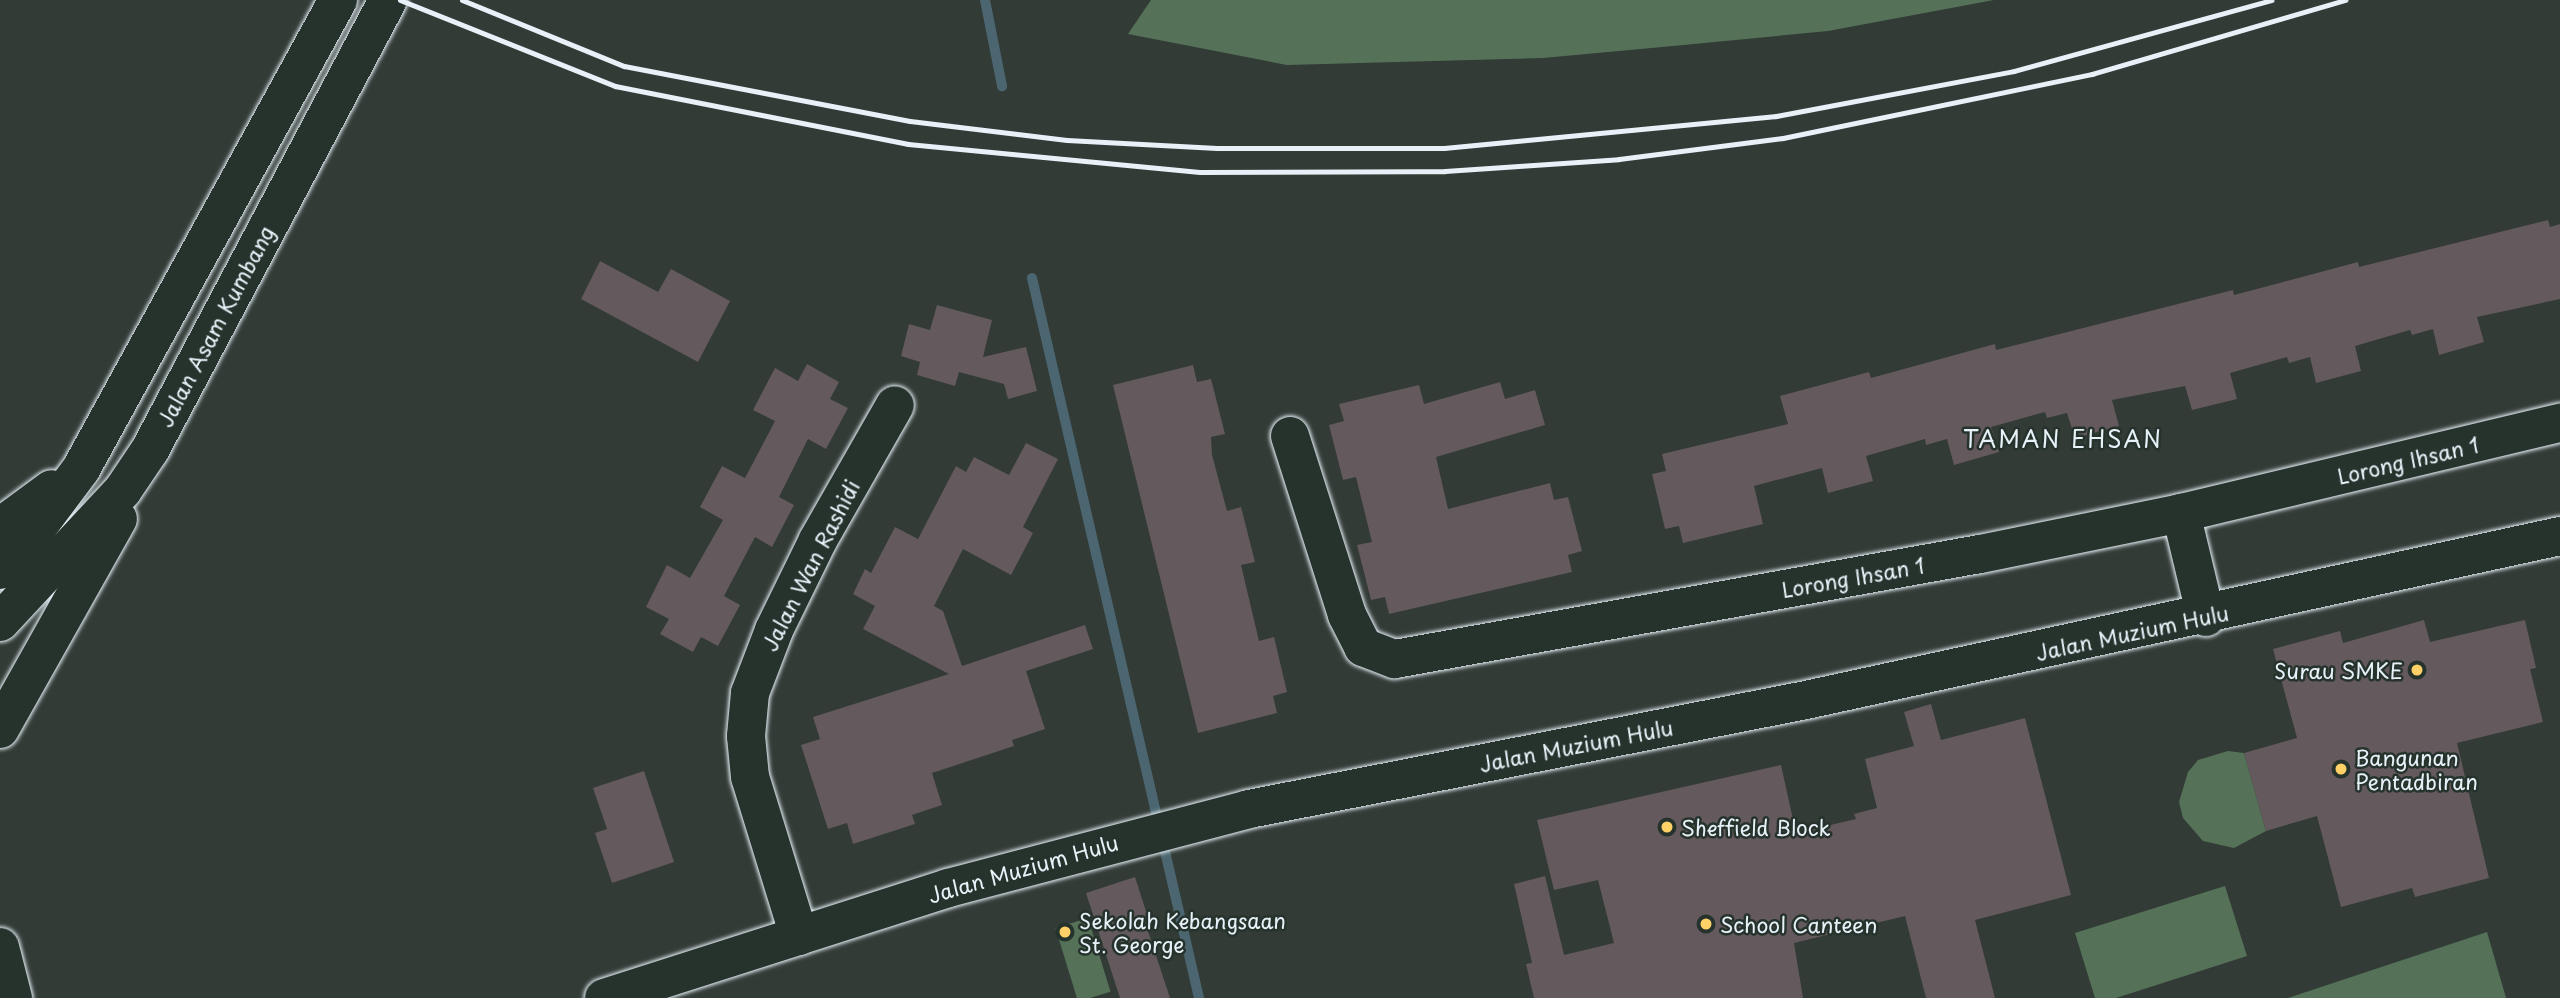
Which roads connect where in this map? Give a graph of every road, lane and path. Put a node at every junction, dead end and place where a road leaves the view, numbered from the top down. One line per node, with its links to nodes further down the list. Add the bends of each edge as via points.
1 (338, 0): 6 (street)
2 (388, 0): 7 (street, Jalan Asam Kumbang, via 150,450)
3 (895, 405): 15 (street, Jalan Wan Rashidi, via 818,540 774,630 751,693 746,736 750,777)
4 (2560, 424): 8 (street, Lorong Ihsan 1)
5 (1290, 436): 8 (street, Lorong Ihsan 1, via 1348,615 1363,647 1395,659 1980,554)
6 (81, 469): 9 (street); 11 (street)
7 (123, 490): 13 (street, Jalan Asam Kumbang); 14 (street, via 118,520)
8 (2181, 513): 12 (street)
9 (0, 527)
10 (2560, 536): 12 (street, Jalan Muzium Hulu)
11 (0, 570)
12 (2206, 617): 15 (street, Jalan Muzium Hulu, via 1184,824)
13 (0, 622)
14 (0, 729)
15 (799, 936): 18 (street, Jalan Muzium Hulu)
16 (0, 947): 17 (street)
17 (13, 998)
18 (604, 998)

